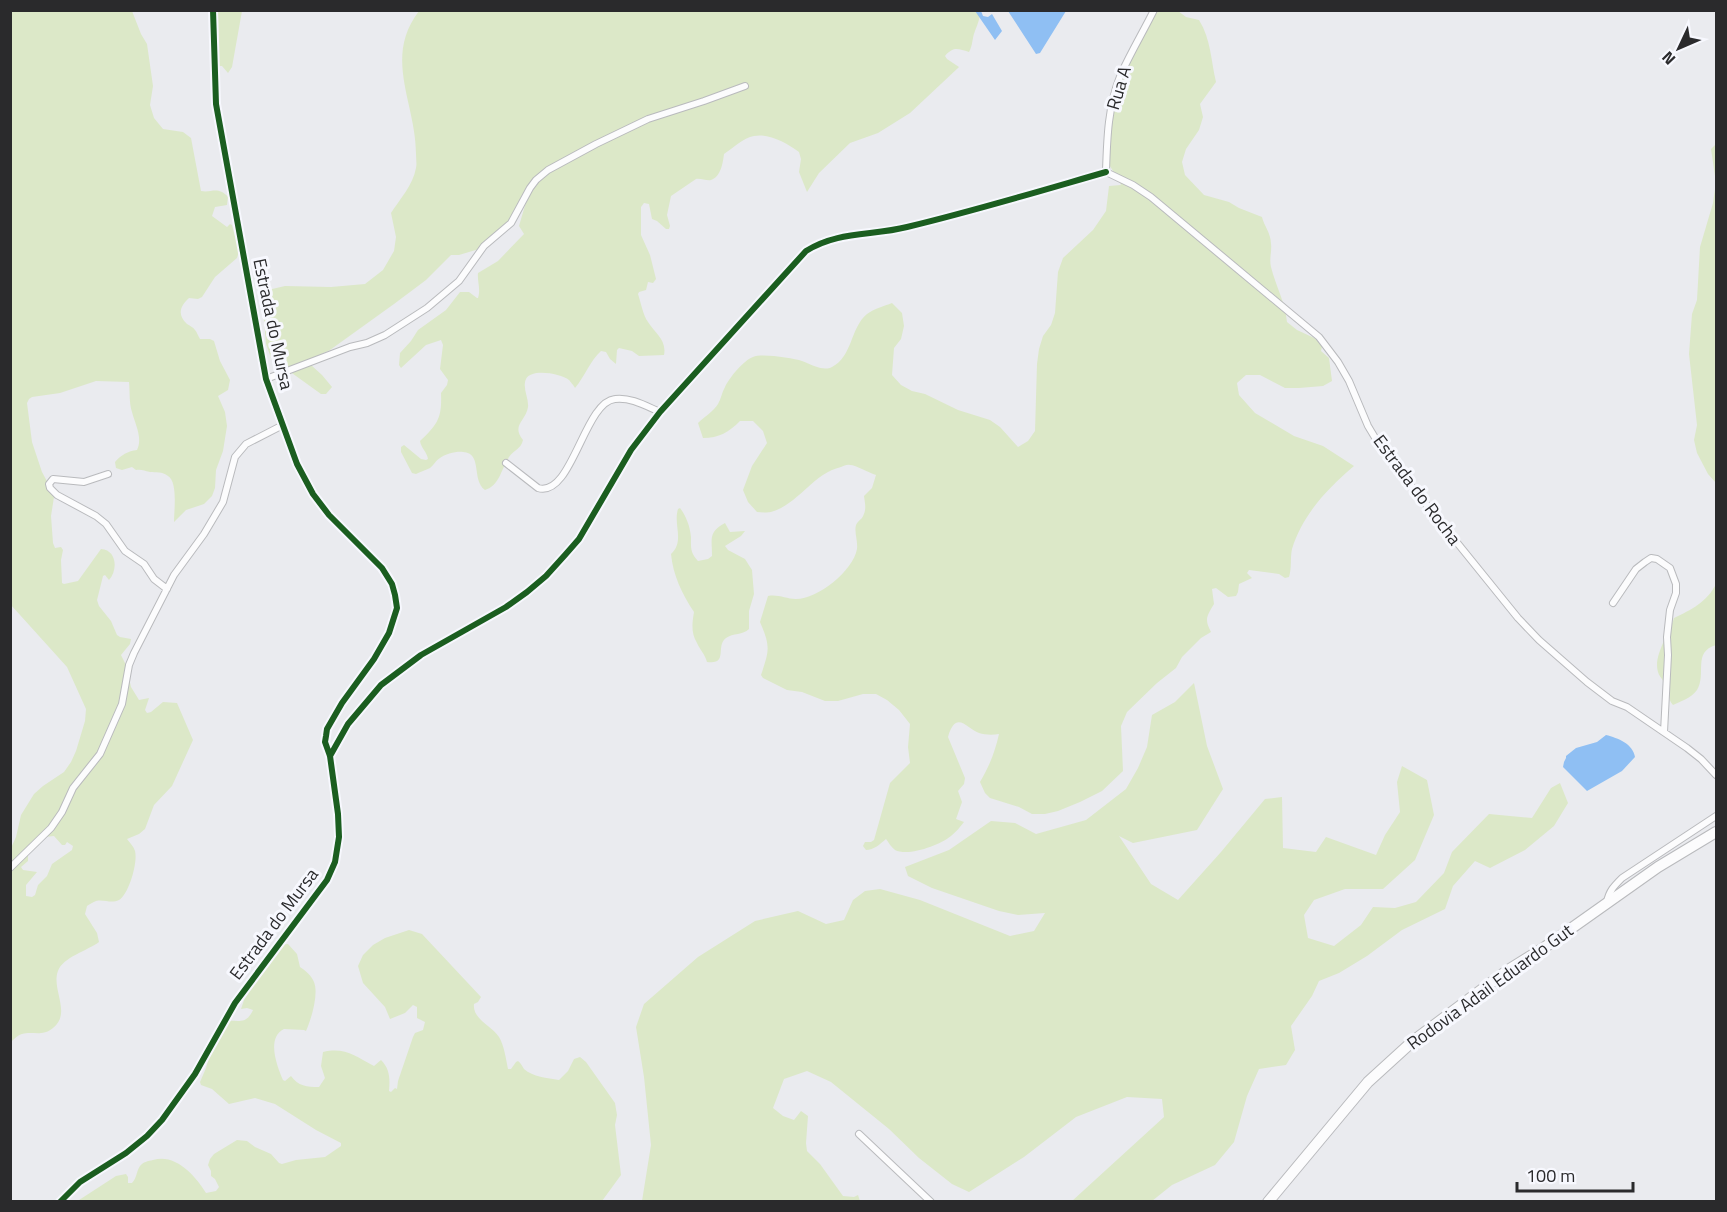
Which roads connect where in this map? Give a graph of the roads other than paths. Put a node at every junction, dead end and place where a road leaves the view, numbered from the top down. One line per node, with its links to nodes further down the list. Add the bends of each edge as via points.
1 (213, 10): 5 (street, Estrada do Mursa, via 216,104)
2 (1154, 10): 4 (street, Rua A, via 1120,76 1106,137)
3 (744, 86): 5 (street, via 648,119 548,170 530,188 511,223 484,246 459,281 427,308 386,335)
4 (1106, 171): 6 (street, via 946,218 817,244 795,262); 12 (street, Estrada do Rocha, via 1151,197 1319,337 1344,371 1383,451 1518,618 1587,682)
5 (266, 379): 7 (street, Estrada do Mursa)
6 (660, 412): 8 (street, via 630,399 605,402 560,478 544,490); 13 (street, via 631,450 579,539 546,576 506,607 421,655 388,680 357,712)
7 (283, 425): 10 (street, via 246,444 235,457 223,502); 13 (street, Estrada do Mursa, via 313,494 328,515 382,568 392,584 397,608 374,659 327,729 325,742)
8 (506, 463)
9 (108, 474): 10 (street, via 84,482 53,478 49,484 57,495 106,524 125,551 144,564)
10 (167, 589): 17 (street, via 129,665 122,704 100,754 73,788 51,828)
11 (1613, 603): 12 (street, via 1636,569 1651,558 1670,568 1676,593 1667,636)
12 (1664, 732): 14 (street, Estrada do Rocha)
13 (330, 756): 20 (street, Estrada do Mursa, via 339,837 327,880 235,1003 195,1074 162,1120 126,1153 80,1182)
14 (1716, 775)
15 (1716, 816): 18 (street, via 1622,878 1608,893)
16 (1716, 832): 18 (main road, Rodovia Adail Eduardo Gut)
17 (10, 868)
18 (1607, 902): 22 (main road, Rodovia Adail Eduardo Gut, via 1434,1024 1392,1059 1348,1104)
19 (859, 1134): 21 (street)
20 (60, 1202)
21 (931, 1202)
22 (1268, 1202)

